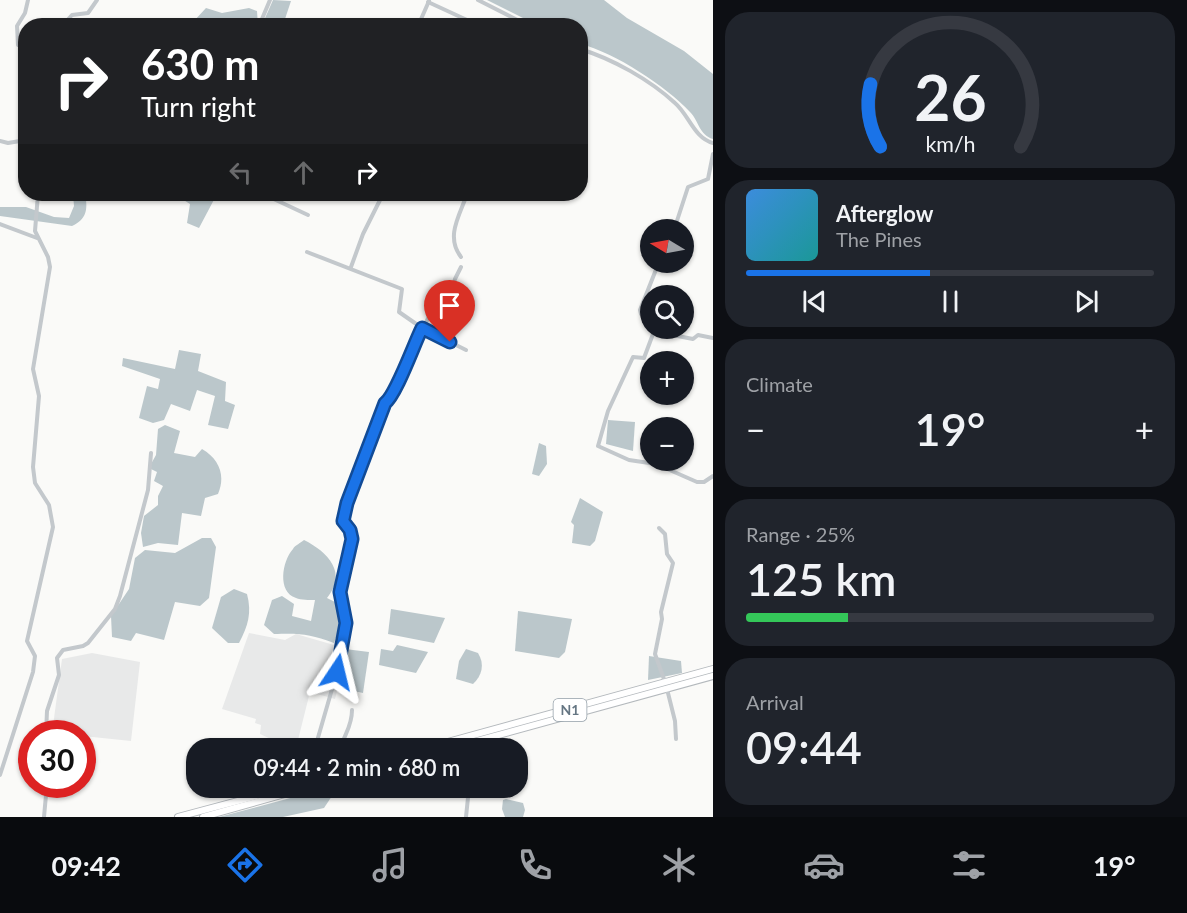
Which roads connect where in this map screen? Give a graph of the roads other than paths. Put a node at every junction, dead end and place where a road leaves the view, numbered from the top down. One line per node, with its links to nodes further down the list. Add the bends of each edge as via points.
1 (28, 0): 6 (street)
2 (97, 0): 7 (street, via 88,13)
3 (270, 0): 8 (street)
4 (478, 0): 11 (street)
5 (429, 1): 9 (street); 10 (street)
6 (22, 18)
7 (69, 18)
8 (263, 18)
9 (422, 18)
10 (464, 18)
11 (513, 18)
12 (18, 29): 13 (street)
13 (18, 45)
14 (588, 53): 17 (street, via 663,93 687,115 700,137)
15 (0, 141): 16 (street)
16 (18, 141)
17 (713, 143)
18 (713, 154): 24 (street, via 708,178 688,187)
19 (37, 201): 26 (street)
20 (278, 201): 23 (street)
21 (380, 201): 29 (street)
22 (464, 201): 28 (street, via 453,229 454,245)
23 (308, 215)
24 (678, 219)
25 (0, 225): 26 (street)
26 (37, 238): 51 (street, via 50,267 33,369 39,396 33,467 35,483 52,514 53,530 27,641 36,658 33,672)
27 (307, 252): 29 (street)
28 (461, 257)
29 (351, 267): 32 (street, via 402,290 399,312)
30 (461, 267): 31 (street)
31 (447, 311): 32 (street, via 433,309); 33 (street)
32 (422, 328): 33 (street); 46 (street, via 394,394 385,403 347,503 343,521 352,539 340,592 346,623)
33 (433, 334): 37 (street)
34 (694, 338): 35 (street, via 698,335)
35 (713, 338)
36 (651, 339): 39 (street, via 644,358 633,357 621,380 598,446 629,460 656,464 696,482)
37 (466, 350)
38 (151, 453): 45 (street, via 148,490 115,609 88,643 65,649 59,655 59,675)
39 (713, 476)
40 (659, 528): 43 (street, via 665,534 667,554 673,563 656,654)
41 (713, 669): 43 (highway, N1)
42 (713, 676): 43 (highway, N1)
43 (666, 686): 48 (highway, N1); 49 (highway, N1); 50 (street)
44 (352, 711): 47 (street, via 351,727)
45 (47, 720)
46 (318, 738)
47 (344, 738)
48 (465, 738)
49 (493, 738)
50 (676, 739)
51 (0, 775)
52 (45, 798): 56 (street)
53 (241, 798): 57 (highway)
54 (270, 798): 58 (highway)
55 (468, 798): 59 (street)
56 (44, 817)
57 (178, 817)
58 (203, 817)
59 (466, 817)

